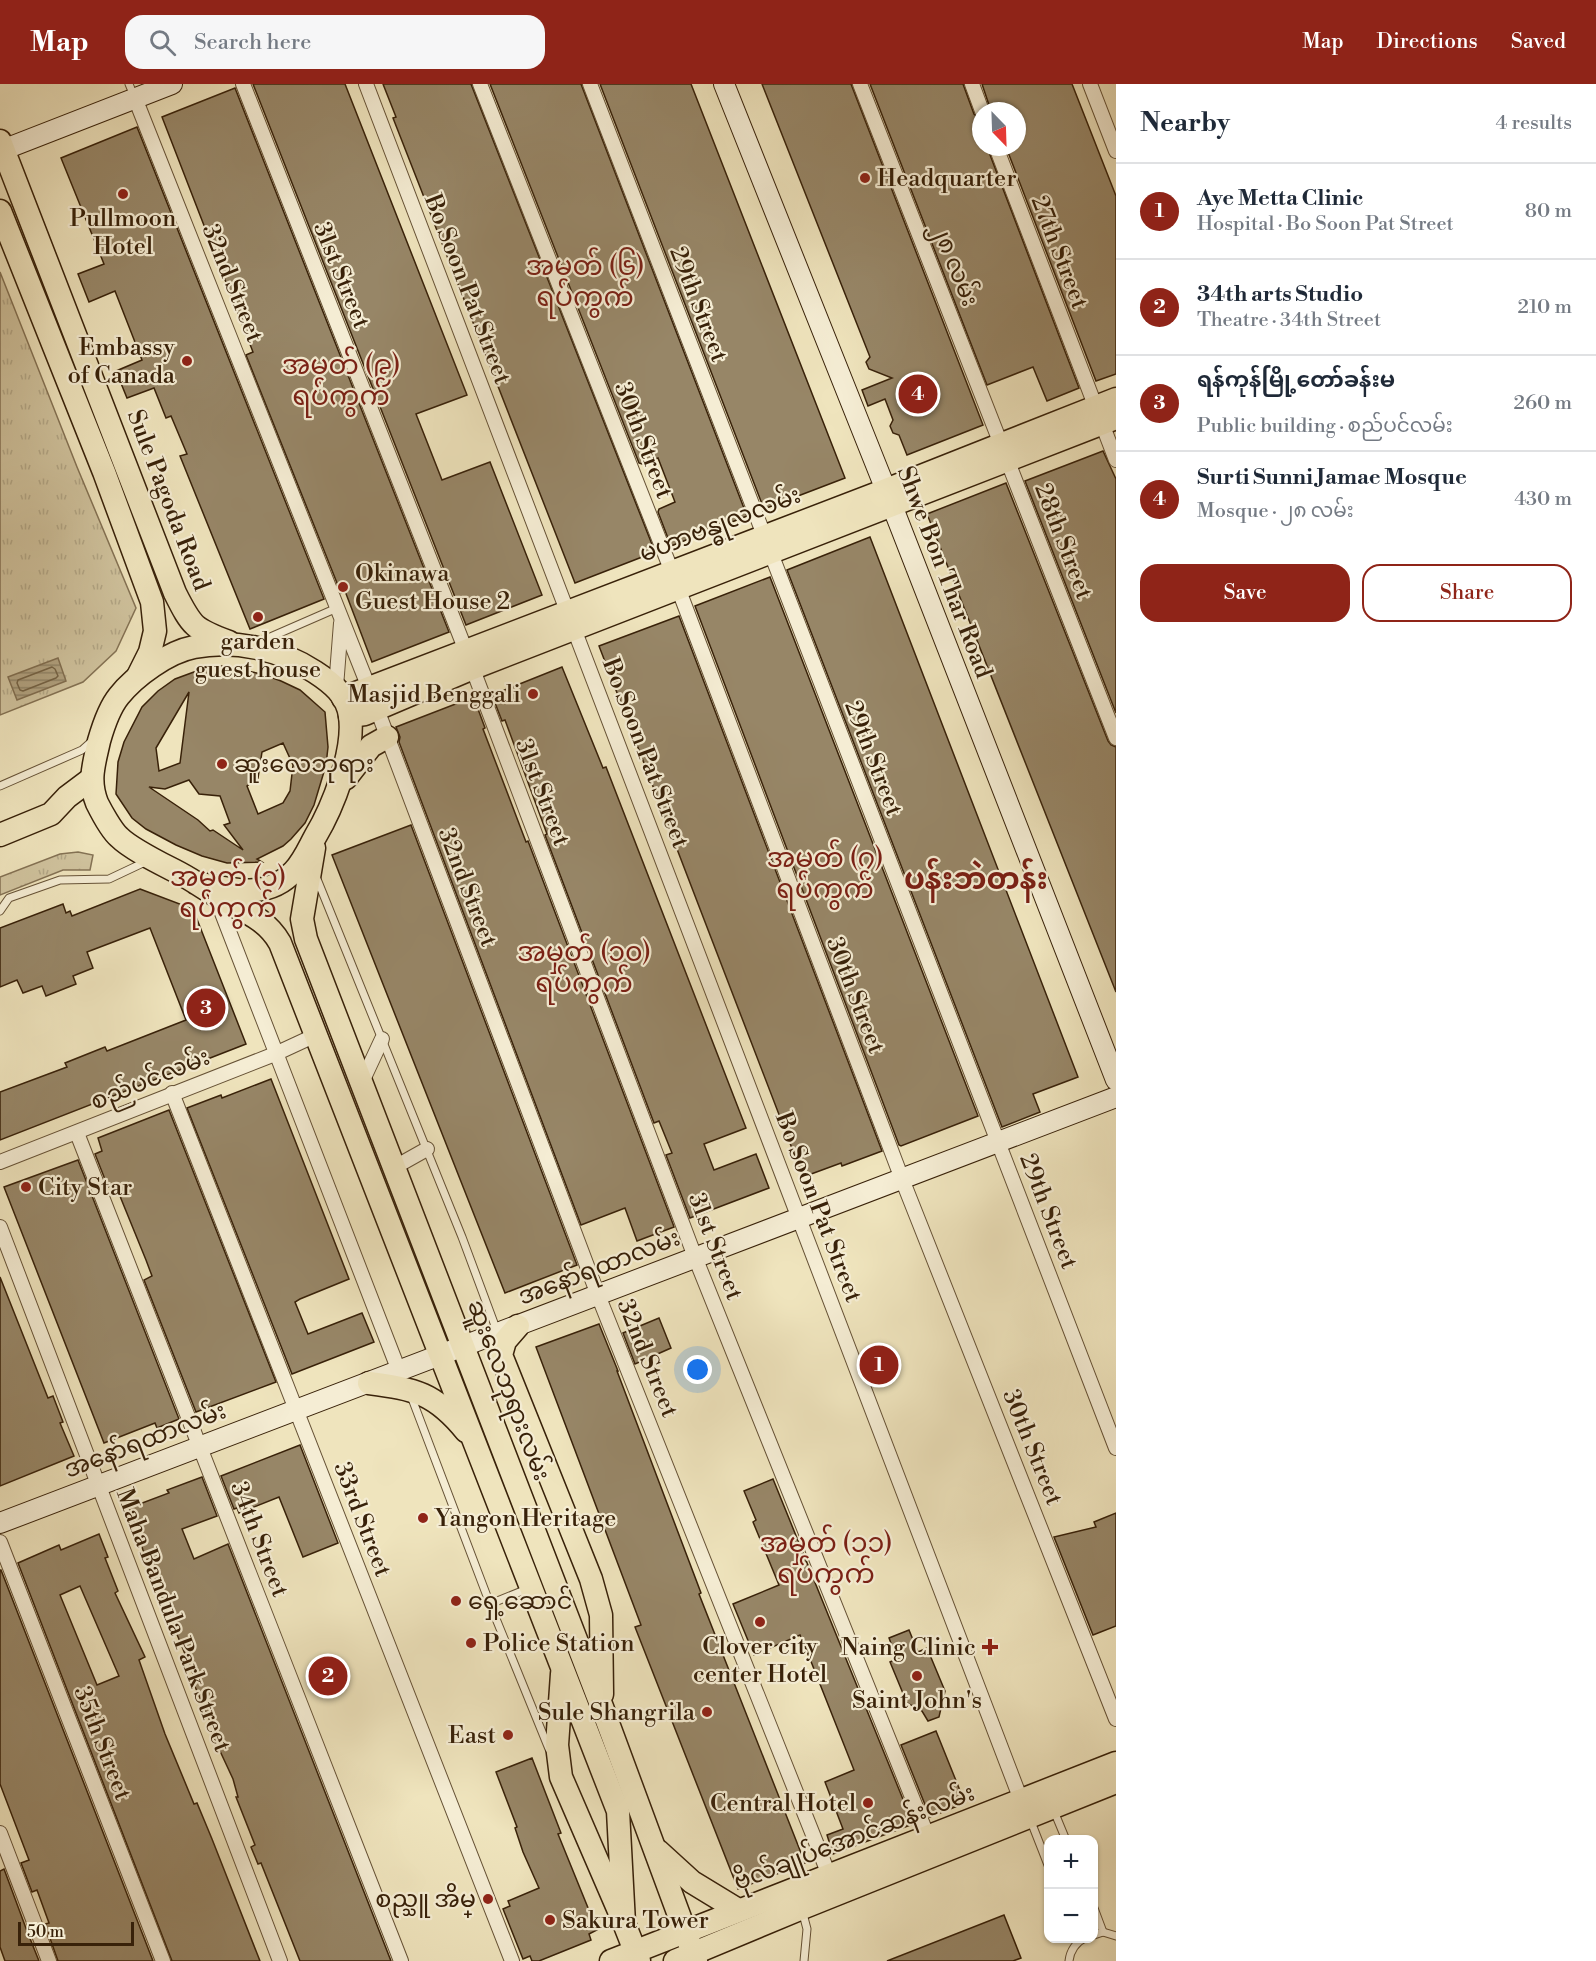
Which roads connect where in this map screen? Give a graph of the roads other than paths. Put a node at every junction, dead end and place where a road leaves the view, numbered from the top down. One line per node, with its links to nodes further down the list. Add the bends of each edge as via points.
1 (172, 84): 10 (main road)
2 (243, 84): 25 (street, 31st Street)
3 (366, 84): 23 (street, Bo Soon Pat Street)
4 (480, 84): 21 (street, 30th Street)
5 (590, 84): 20 (street, 29th Street)
6 (724, 84): 19 (main road, Shwe Bon Thar Road)
7 (860, 84): 17 (street, ၂၈ လမ်း)
8 (972, 84): 11 (street)
9 (1090, 84): 13 (street)
10 (132, 91): 12 (main road); 22 (street, 32nd Street)
11 (979, 102)
12 (1, 147): 24 (main road, Sule Pagoda Road, via 175,593 188,618 201,631)
13 (1116, 151)
14 (1000, 156): 16 (street, 27th Street)
15 (0, 211): 26 (main road, via 152,602 155,631)
16 (1107, 412): 17 (main road, မဟာဗန္ဓုလလမ်း); 18 (street, 27th Street)
17 (1005, 452): 19 (main road, မဟာဗန္ဓုလလမ်း); 31 (street, 28th Street)
18 (1116, 460)
19 (889, 497): 20 (main road, မဟာဗန္ဓုလလမ်း); 44 (main road, Shwe Bon Thar Road)
20 (768, 544): 21 (main road, မဟာဗန္ဓုလလမ်း); 49 (street, 29th Street)
21 (675, 580): 23 (main road, မဟာဗန္ဓုလလမ်း); 53 (street, 30th Street)
22 (339, 613): 24 (lane); 27 (street, 32nd Street); 28 (street)
23 (571, 620): 25 (main road, မဟာဗန္ဓုလလမ်း); 54 (street, Bo Soon Pat Street)
24 (241, 645): 26 (main road, via 192,647); 28 (main road, via 304,665)
25 (469, 659): 27 (main road, မဟာဗန္ဓုလလမ်း); 56 (street, 31st Street)
26 (138, 676): 29 (main road, via 118,697)
27 (373, 698): 28 (main road, မဟာဗန္ဓုလလမ်း, via 365,714); 30 (street, 32nd Street)
28 (343, 700): 34 (main road, via 346,763)
29 (101, 734): 32 (main road); 33 (lane, via 82,750)
30 (387, 736): 34 (main road, via 360,759); 57 (street, 32nd Street)
31 (1116, 738)
32 (91, 778): 36 (main road, via 51,814); 37 (main road, ဆူးလေဘုရားလမ်း, via 98,804 118,837)
33 (0, 786)
34 (332, 803): 35 (main road)
35 (317, 834): 38 (main road, ဆူးလေဘုရားလမ်း); 39 (main road, via 296,869 273,886 250,892)
36 (0, 835)
37 (152, 859): 39 (main road, ဆူးလေဘုရားလမ်း); 40 (lane, via 109,879 60,880 9,898)
38 (311, 865): 42 (lane); 45 (main road, ဆူးလေဘုရားလမ်း, via 302,919 306,939)
39 (206, 889): 41 (main road, ဆူးလေဘုရားလမ်း, via 262,920 273,931); 43 (street)
40 (0, 911)
41 (316, 1035): 43 (street, စည်ပင်လမ်း); 60 (main road, ဆူးလေဘုရားလမ်း)
42 (382, 1039): 45 (street); 50 (lane)
43 (275, 1054): 46 (street, စည်ပင်လမ်း); 61 (street)
44 (1116, 1080)
45 (362, 1082): 52 (main road, ဆူးလေဘုရားလမ်း)
46 (172, 1093): 48 (street, စည်ပင်လမ်း); 63 (street, 33rd Street)
47 (1116, 1097): 49 (main road, အနော်ရထာလမ်း)
48 (77, 1133): 51 (street, စည်ပင်လမ်း); 65 (street, 34th Street)
49 (998, 1142): 53 (main road, အနော်ရထာလမ်း); 66 (street, 29th Street)
50 (427, 1149): 52 (street); 58 (lane)
51 (0, 1162)
52 (395, 1167): 59 (main road, ဆူးလေဘုရားလမ်း)
53 (902, 1179): 54 (main road, အနော်ရထာလမ်း); 74 (street, 30th Street)
54 (799, 1218): 56 (main road, အနော်ရထာလမ်း); 79 (street, Bo Soon Pat Street)
55 (0, 1227): 67 (street, Maha Bandula Park Street)
56 (695, 1257): 57 (main road, အနော်ရထာလမ်း); 82 (street, 31st Street)
57 (598, 1295): 58 (main road, အနော်ရထာလမ်း); 85 (street, 32nd Street)
58 (508, 1330): 59 (main road, အနော်ရထာလမ်း); 73 (main road, via 501,1355 601,1615)
59 (464, 1346): 60 (main road, အနော်ရထာလမ်း); 73 (main road, ဆူးလေဘုရားလမ်း)
60 (441, 1355): 61 (main road, အနော်ရထာလမ်း); 64 (main road, ဆူးလေဘုရားလမ်း)
61 (403, 1379): 62 (main road); 64 (main road, via 452,1413); 71 (lane)
62 (369, 1383): 63 (main road, အနော်ရထာလမ်း)
63 (296, 1410): 65 (main road, အနော်ရထာလမ်း); 102 (street, 33rd Street)
64 (476, 1444): 70 (main road, ဆူးလေဘုရားလမ်း)
65 (200, 1447): 67 (main road, အနော်ရထာလမ်း); 101 (street, 34th Street)
66 (1116, 1448)
67 (99, 1485): 68 (main road, အနော်ရထာလမ်း); 100 (street, Maha Bandula Park Street)
68 (0, 1523)
69 (0, 1542): 99 (street, 35th Street)
70 (530, 1588): 71 (lane); 72 (main road, ဆူးလေဘုရားလမ်း)
71 (490, 1604): 76 (lane)
72 (562, 1671): 76 (main road, via 557,1745); 90 (main road, ဆူးလေဘုရားလမ်း, via 618,1811)
73 (602, 1707): 83 (main road, ဆူးလေဘုရားလမ်း)
74 (1116, 1719)
75 (1116, 1763): 79 (main road, ဗိုလ်ချုပ်အောင်ဆန်းလမ်း)
76 (561, 1777): 86 (main road)
77 (1116, 1782): 78 (main road, ဗိုလ်ချုပ်အောင်ဆန်းလမ်း)
78 (1053, 1807): 79 (main road, ဗိုလ်ချုပ်အောင်ဆန်းလမ်း); 81 (lane)
79 (1025, 1809): 82 (main road, ဗိုလ်ချုပ်အောင်ဆန်းလမ်း); 84 (lane)
80 (0, 1833): 98 (street)
81 (1064, 1835)
82 (931, 1845): 85 (main road, ဗိုလ်ချုပ်အောင်ဆန်းလမ်း); 87 (main road, ဗိုလ်ချုပ်အောင်ဆန်းလမ်း)
83 (654, 1848): 88 (main road, via 692,1882); 91 (main road, ဆူးလေဘုရားလမ်း)
84 (1044, 1855)
85 (829, 1875): 88 (main road, ဗိုလ်ချုပ်အောင်ဆန်းလမ်း)
86 (605, 1877): 90 (main road); 103 (main road, via 609,1904 622,1941 619,1954)
87 (802, 1908): 97 (main road, ဗိုလ်ချုပ်အောင်ဆန်းလမ်း); 104 (lane, via 807,1929)
88 (738, 1910): 91 (main road, ဗိုလ်ချုပ်အောင်ဆန်းလမ်း)
89 (1098, 1919): 92 (lane)
90 (624, 1923): 96 (main road, ဆူးလေဘုရားလမ်း)
91 (686, 1931): 96 (main road, ဗိုလ်ချုပ်အောင်ဆန်းလမ်း); 97 (main road, ဆူးလေဘုရားလမ်း)
92 (1103, 1932): 93 (lane); 94 (lane)
93 (1098, 1934)
94 (1116, 1936)
95 (1079, 1943): 105 (lane)
96 (637, 1956): 103 (main road, ဗိုလ်ချုပ်အောင်ဆန်းလမ်း)
97 (688, 1959)
98 (49, 1961)
99 (163, 1961)
100 (280, 1961)
101 (401, 1961)
102 (512, 1961)
103 (610, 1961)
104 (804, 1961)
105 (1069, 1961)

